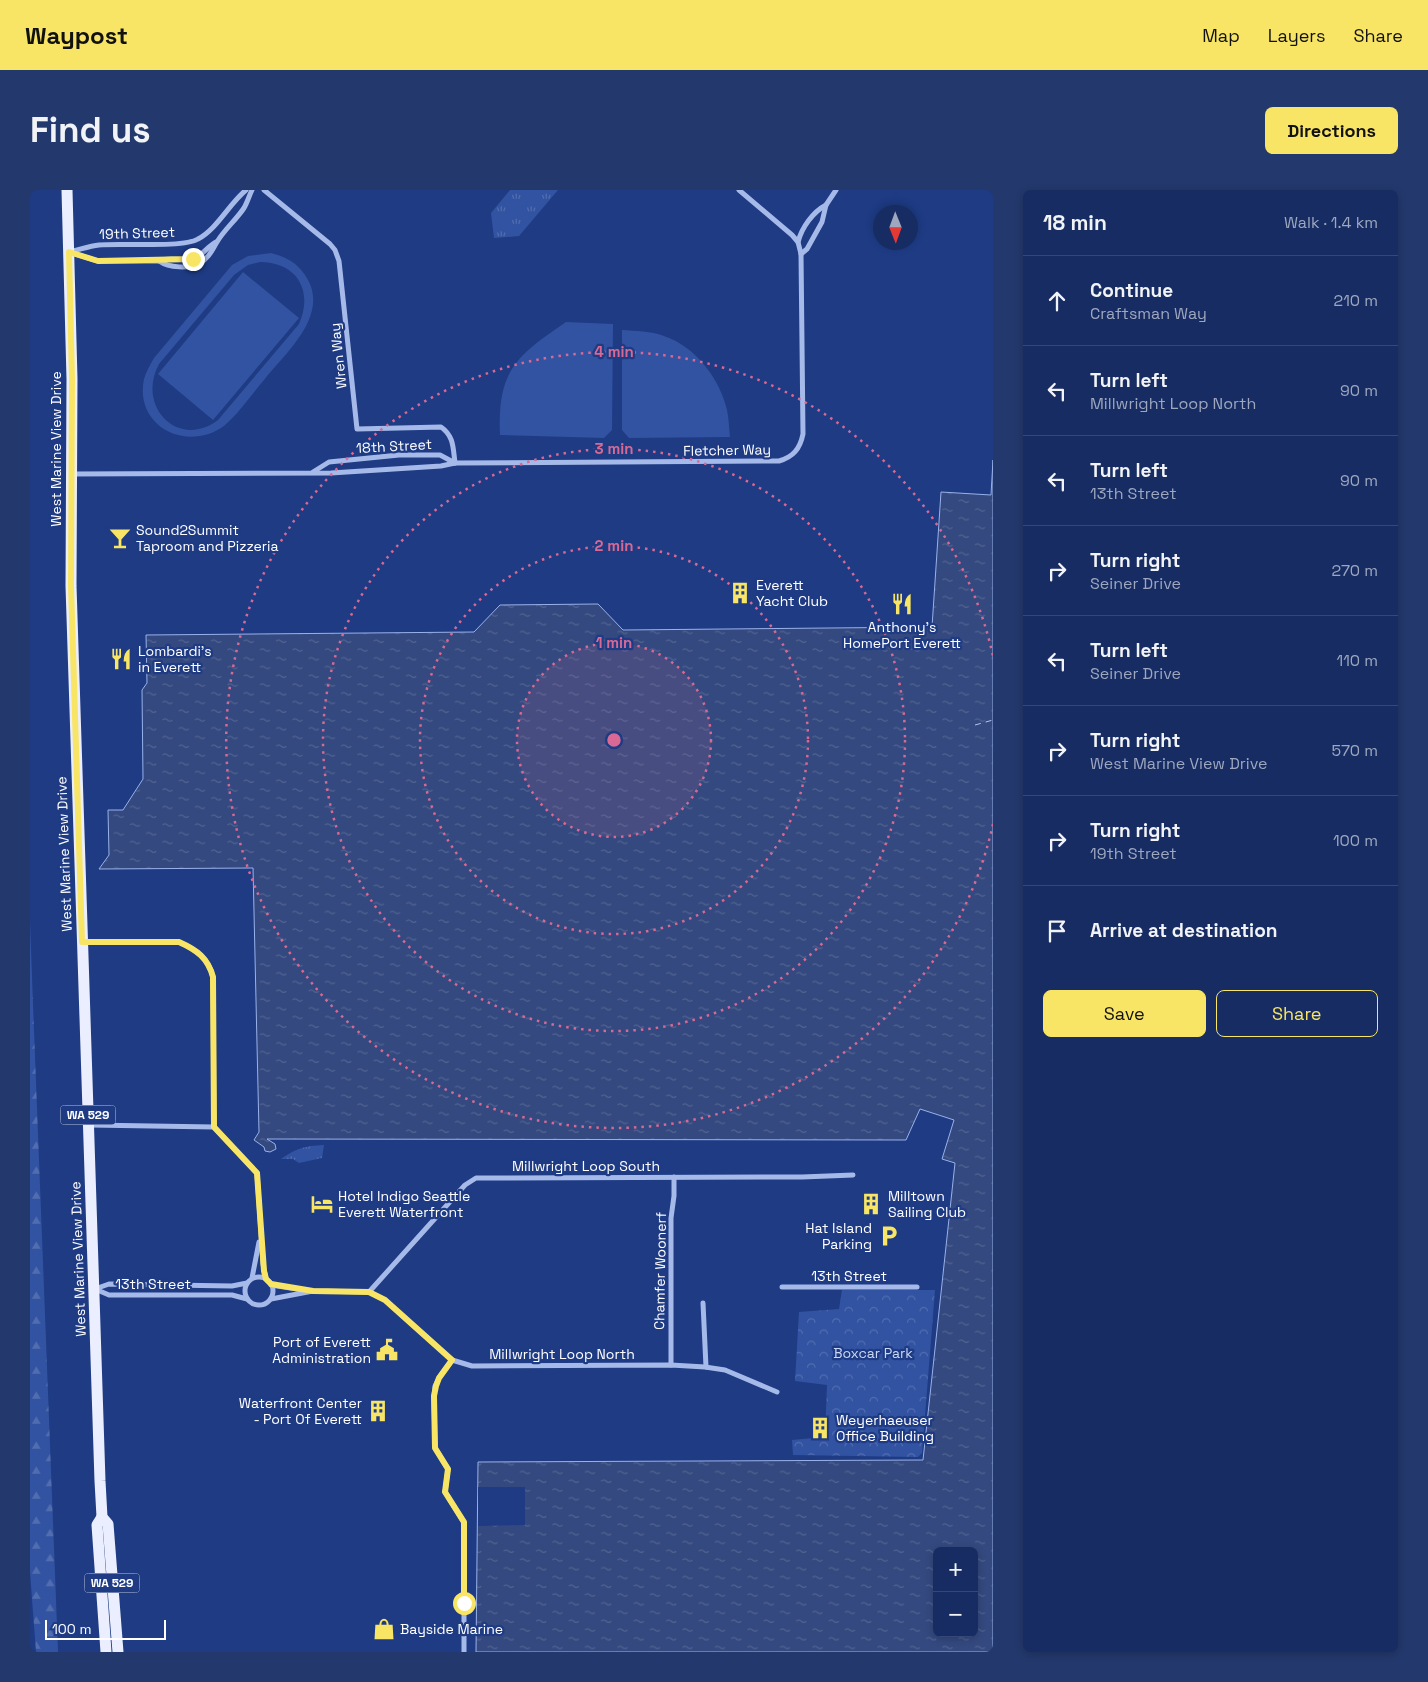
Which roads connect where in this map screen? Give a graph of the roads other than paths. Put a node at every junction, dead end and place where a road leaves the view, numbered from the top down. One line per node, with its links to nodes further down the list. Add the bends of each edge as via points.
1 (67, 190): 9 (main road, West Marine View Drive / WA 529)
2 (246, 190): 9 (street, 19th Street, via 197,240 97,245)
3 (252, 190): 9 (street, 19th Street, via 244,208 216,242 210,256 193,266 164,264 159,260 98,261)
4 (264, 190): 11 (street, Wren Way, via 335,250 343,290 357,429 441,427 449,432)
5 (738, 190): 8 (street)
6 (836, 190): 7 (street)
7 (826, 205): 8 (street, via 817,210 800,233); 10 (street, via 822,222)
8 (798, 242): 10 (street, Fletcher Way)
9 (69, 252): 13 (main road, West Marine View Drive / WA 529)
10 (801, 254): 11 (street, Fletcher Way, via 803,434 801,444 786,459)
11 (455, 463): 12 (street, 18th Street); 12 (street, 18th Street, via 440,455 399,455 329,462)
12 (313, 472): 13 (street, 18th Street)
13 (71, 474): 14 (main road, West Marine View Drive / WA 529, via 71,586)
14 (82, 942): 15 (main road, West Marine View Drive / WA 529); 16 (street, via 179,942 191,947 210,966 213,977)
15 (88, 1125): 16 (street); 26 (main road, West Marine View Drive / WA 529)
16 (214, 1127): 19 (street, via 257,1173)
17 (853, 1175): 18 (street, Millwright Loop South)
18 (674, 1177): 28 (street, Millwright Loop South, via 476,1178 465,1184); 33 (street, Chamfer Woonerf)
19 (261, 1236): 20 (street); 21 (street)
20 (252, 1278): 21 (street); 22 (street)
21 (266, 1279): 23 (street)
22 (247, 1282): 26 (street, 13th Street, via 232,1286 109,1284); 29 (street, via 244,1290)
23 (271, 1284): 27 (street); 30 (street)
24 (782, 1287): 25 (street, 13th Street)
25 (917, 1287)
26 (94, 1289): 29 (street, 13th Street, via 109,1296 232,1295); 36 (main road, West Marine View Drive / WA 529)
27 (313, 1291): 28 (street); 30 (street)
28 (369, 1292): 32 (street, Millwright Loop North, via 385,1300)
29 (247, 1299): 30 (street, via 258,1305)
30 (271, 1299)
31 (703, 1303): 34 (street)
32 (452, 1360): 33 (street, Millwright Loop North, via 472,1366); 39 (street, via 439,1378 434,1396 435,1448 448,1469 445,1492 464,1522)
33 (671, 1365): 34 (street, Millwright Loop North)
34 (706, 1367): 35 (street, Millwright Loop North, via 725,1370)
35 (777, 1392)
36 (102, 1517): 37 (main road, West Marine View Drive / WA 529, via 97,1525); 38 (main road, West Marine View Drive / WA 529, via 108,1524)
37 (106, 1652)
38 (118, 1652)
39 (464, 1652)

